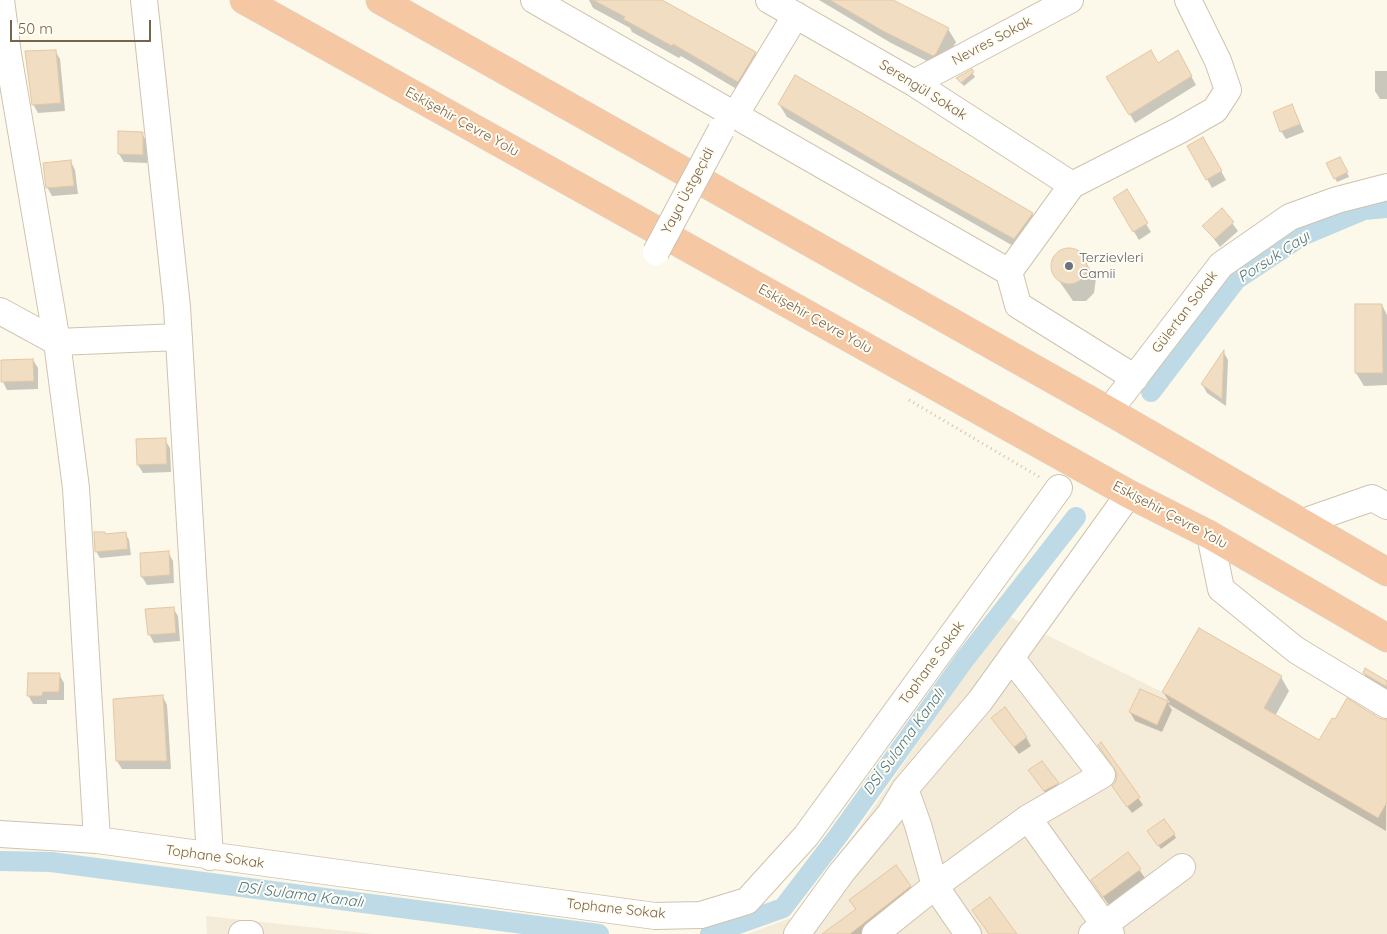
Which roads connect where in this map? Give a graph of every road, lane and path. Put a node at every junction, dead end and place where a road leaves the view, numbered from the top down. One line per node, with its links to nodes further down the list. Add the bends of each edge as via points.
1 (1, 0): 18 (street)
2 (144, 0): 17 (street)
3 (244, 0): 22 (highway, Eskişehir Çevre Yolu)
4 (380, 0): 20 (highway)
5 (769, 0): 9 (street, Serengül Sokak)
6 (1070, 0): 10 (street, Nevres Sokak)
7 (1188, 0): 12 (street, via 1228,90 1215,110)
8 (540, 4): 11 (street)
9 (796, 15): 10 (street, Serengül Sokak); 11 (street, Yaya Üstgeçidi)
10 (914, 83): 12 (street, Serengül Sokak)
11 (728, 123): 14 (street, Yaya Üstgeçidi, bridge); 15 (street)
12 (1072, 185): 15 (street)
13 (1387, 188): 19 (street, Gülertan Sokak, via 1337,200 1290,217 1221,265)
14 (656, 252)
15 (1009, 272): 19 (street, via 1018,305)
16 (0, 311): 18 (street)
17 (179, 337): 18 (street); 34 (street)
18 (57, 342): 33 (street, via 76,488)
19 (1136, 378): 20 (street, Gülertan Sokak)
20 (1109, 411): 24 (highway)
21 (1059, 488): 34 (street, Tophane Sokak, via 806,836 747,901 702,915 655,916)
22 (1129, 494): 25 (highway, Eskişehir Çevre Yolu); 28 (street)
23 (1387, 506): 24 (street, via 1372,498)
24 (1303, 522): 26 (highway)
25 (1210, 535): 27 (highway, Eskişehir Çevre Yolu); 29 (street, via 1221,589 1296,650)
26 (1387, 572)
27 (1387, 638)
28 (1012, 659): 30 (street); 31 (street, via 1102,775)
29 (1387, 704)
30 (905, 789): 36 (street); 40 (street, via 890,814)
31 (1028, 818): 36 (street); 37 (street)
32 (0, 834): 33 (street, Tophane Sokak)
33 (97, 840): 34 (street, Tophane Sokak)
34 (210, 857)
35 (1182, 867): 37 (street)
36 (935, 886): 41 (street); 42 (street)
37 (1103, 931)
38 (242, 934): 39 (street)
39 (250, 934)
40 (797, 934)
41 (875, 934)
42 (968, 934)

